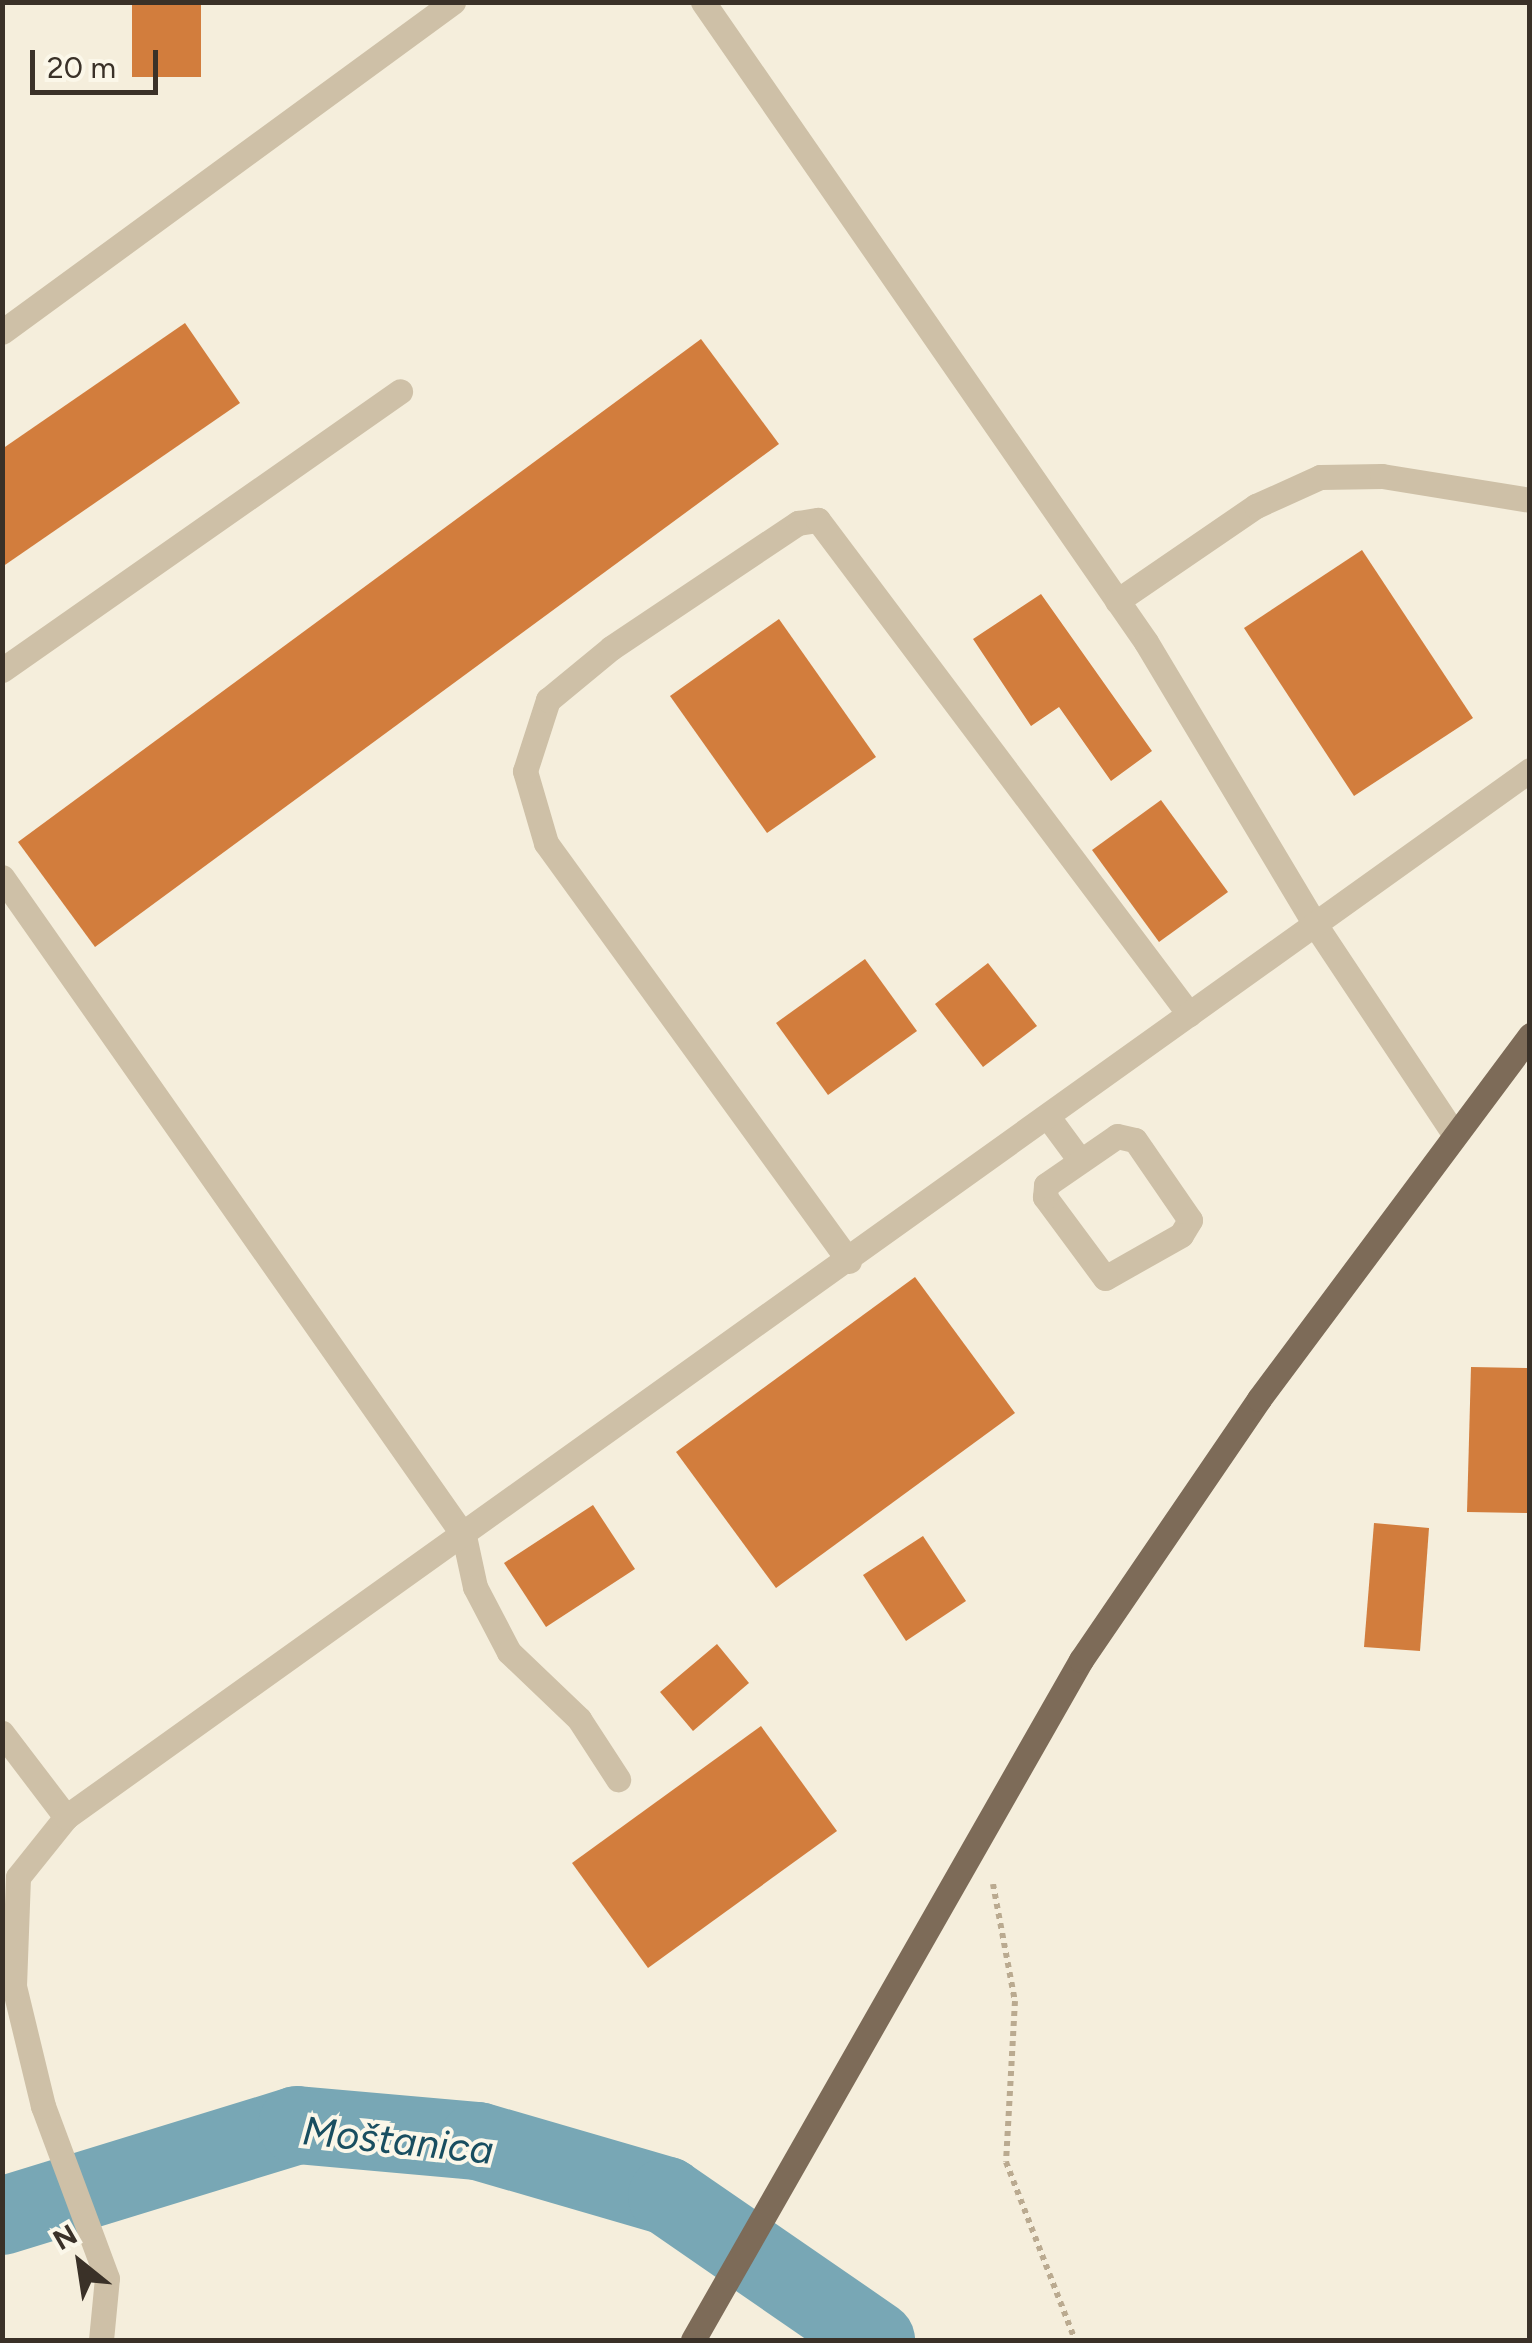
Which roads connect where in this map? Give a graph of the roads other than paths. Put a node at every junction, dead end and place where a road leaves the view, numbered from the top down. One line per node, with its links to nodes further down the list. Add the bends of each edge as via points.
1 (453, 2): 3 (street)
2 (702, 2): 6 (street)
3 (2, 332)
4 (400, 391): 7 (street)
5 (1530, 500): 6 (street, via 1382,476 1320,478 1256,506)
6 (1117, 601): 10 (street)
7 (2, 670)
8 (1530, 770): 10 (street)
9 (2, 877): 17 (street)
10 (1314, 923): 11 (street); 14 (street)
11 (1190, 1014): 13 (street); 16 (street, via 818,520 798,523 611,648 548,700 526,770 546,843)
12 (1530, 1035): 14 (main road)
13 (1048, 1117): 15 (street); 16 (street)
14 (1453, 1132): 23 (main road, via 1179,1511 982,1823)
15 (1079, 1158): 15 (street, via 1117,1136 1135,1140 1190,1220 1187,1228 1120,1278 1106,1278 1045,1198 1052,1176)
16 (849, 1261): 17 (street)
17 (464, 1536): 19 (street, via 474,1587 509,1652 579,1720); 20 (street)
18 (2, 1733): 20 (street)
19 (618, 1778)
20 (66, 1817): 21 (street)
21 (10, 1879): 22 (street, via 14,1986 43,2106 107,2278)
22 (101, 2340)
23 (693, 2340)

